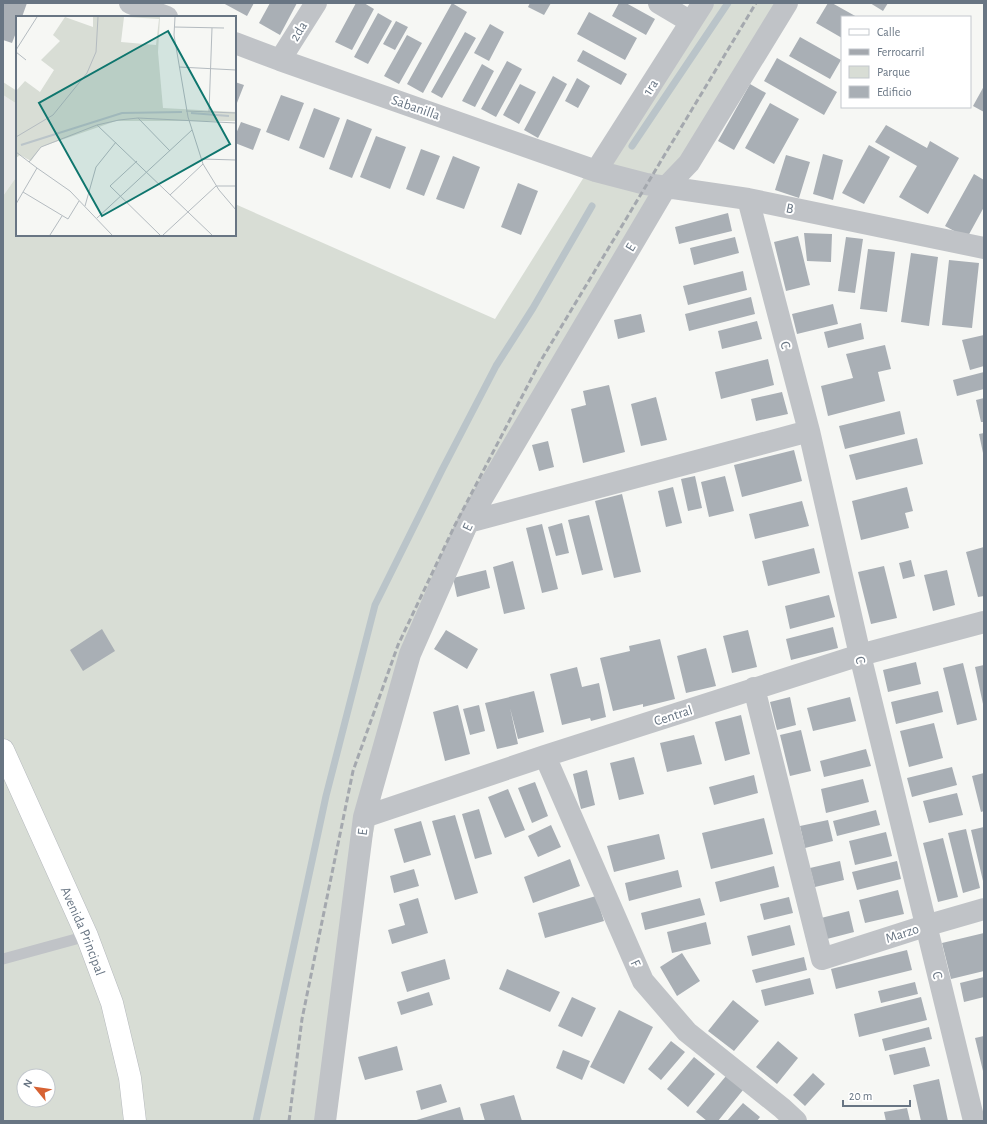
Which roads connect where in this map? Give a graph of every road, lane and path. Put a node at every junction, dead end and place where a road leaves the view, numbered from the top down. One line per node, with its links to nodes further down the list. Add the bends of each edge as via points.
1 (130, 3): 6 (street)
2 (316, 3): 9 (street, 2da)
3 (659, 3): 7 (street)
4 (703, 3): 7 (street, 1ra)
5 (787, 3): 11 (street, E, via 690,163)
6 (164, 16)
7 (691, 22): 10 (street, 1ra)
8 (236, 43): 9 (street, Sabanilla)
9 (280, 60): 10 (street, Sabanilla)
10 (596, 171): 11 (street, B)
11 (666, 187): 12 (street, B); 15 (street, E)
12 (748, 199): 13 (street, B); 14 (street, C)
13 (982, 244)
14 (809, 431): 15 (street); 17 (street, C)
15 (468, 522): 21 (street, E, via 410,654)
16 (984, 622): 17 (street, Central)
17 (860, 655): 18 (street, Central); 23 (street, C)
18 (754, 688): 20 (street, Central); 23 (street, Marzo, via 822,959)
19 (3, 750): 24 (main road, Avenida Principal)
20 (545, 756): 21 (street, Central); 28 (street, F, via 643,981 687,1032)
21 (364, 817): 27 (street, E)
22 (984, 909): 23 (street, Marzo)
23 (926, 926): 29 (street, C)
24 (87, 936): 25 (lane); 26 (main road, Avenida Principal, via 112,1003 130,1078)
25 (3, 959)
26 (136, 1121)
27 (325, 1121)
28 (796, 1121)
29 (974, 1121)

